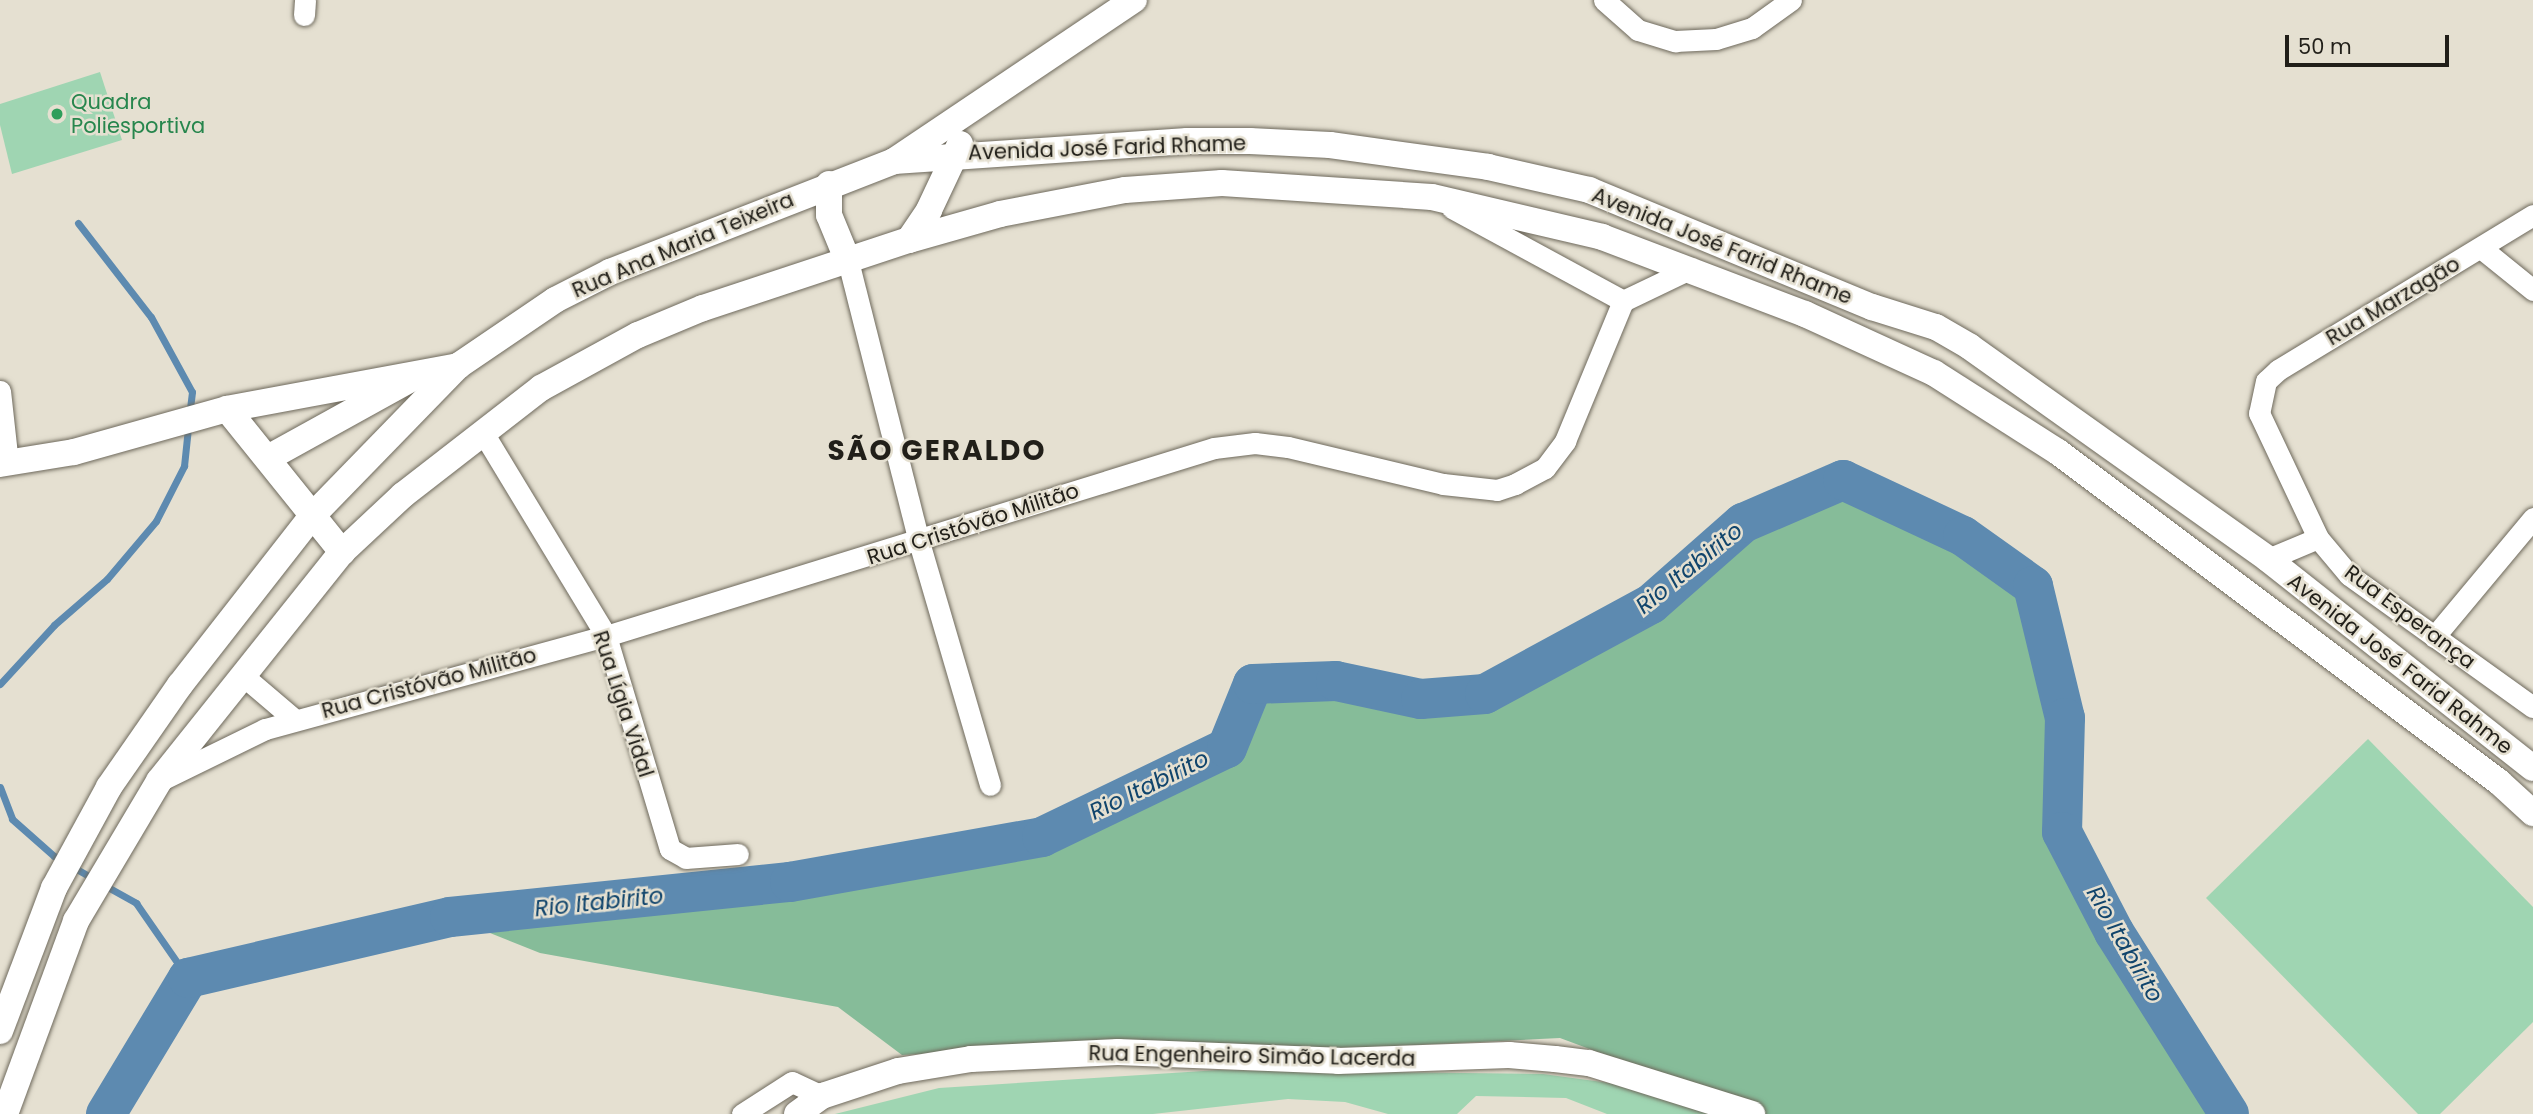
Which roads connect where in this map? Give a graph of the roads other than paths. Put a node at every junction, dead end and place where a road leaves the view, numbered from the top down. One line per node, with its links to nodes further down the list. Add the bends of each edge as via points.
1 (1134, 0): 4 (street, Rua Ana Maria Teixeira)
2 (1605, 0): 3 (street, via 1639,30 1675,41 1716,39 1752,28)
3 (1791, 0)
4 (1004, 87): 5 (street); 6 (street, Rua Ana Maria Teixeira)
5 (952, 154): 6 (street, Avenida José Farid Rhame); 10 (street, via 939,192); 29 (street, Avenida José Farid Rhame, via 1187,141 1329,145 1488,167 1589,190 1872,307 1936,327)
6 (894, 161): 7 (street, Rua Ana Maria Teixeira)
7 (830, 184): 12 (street, via 829,215); 16 (street, Rua Ana Maria Teixeira, via 610,272 555,300)
8 (1432, 197): 10 (street, via 1222,183 1125,190 1000,214); 13 (street, via 1602,237); 15 (street)
9 (2533, 215): 11 (street, Rua Marzagão)
10 (909, 240): 12 (street)
11 (2481, 248): 14 (street); 19 (street, Rua Marzagão, via 2278,370)
12 (848, 261): 21 (street, via 703,308 638,335 541,388); 27 (street)
13 (1692, 268): 15 (street); 38 (street, via 1934,373 2058,452 2499,782)
14 (2533, 290)
15 (1623, 301): 27 (street, Rua Cristóvão Militão, via 1564,441 1545,468 1515,484 1479,490 1288,447 1233,444)
16 (458, 366): 17 (street, Rua Ana Maria Teixeira); 24 (street)
17 (422, 373): 20 (street, Rua Ana Maria Teixeira); 22 (street)
18 (0, 391): 23 (street)
19 (2260, 394): 26 (street, Rua Esperança, via 2259,413 2266,435)
20 (222, 410): 22 (street); 23 (street, Rua Ana Maria Teixeira, via 74,452)
21 (482, 431): 28 (street); 30 (street, Rua Lígia Vidal)
22 (268, 458): 24 (street)
23 (4, 464)
24 (313, 515): 28 (street); 40 (street, via 180,685 90,817 54,888)
25 (2533, 518): 31 (street)
26 (2318, 538): 29 (street); 31 (street, Rua Esperança, via 2349,575)
27 (919, 542): 30 (street, Rua Cristóvão Militão); 37 (street)
28 (342, 552): 32 (street)
29 (2268, 559): 35 (street, Avenida José Farid Rahme)
30 (606, 636): 34 (street, Rua Cristóvão Militão); 39 (street, Rua Lígia Vidal, via 670,849 687,858)
31 (2434, 637): 33 (street, Rua Esperança)
32 (241, 674): 34 (street); 36 (street)
33 (2533, 707)
34 (295, 720): 36 (street, Rua Cristóvão Militão, via 232,743)
35 (2533, 768)
36 (159, 781): 42 (street, via 76,921)
37 (990, 785)
38 (2533, 813)
39 (738, 854)
40 (0, 1031)
41 (822, 1096): 43 (street, via 792,1082); 44 (street, Rua Engenheiro Simão Lacerda); 45 (street, Rua Engenheiro Simão Lacerda, via 898,1071 971,1059 1118,1052 1338,1061 1510,1055 1589,1063)
42 (5, 1114)
43 (741, 1114)
44 (797, 1114)
45 (1752, 1114)

